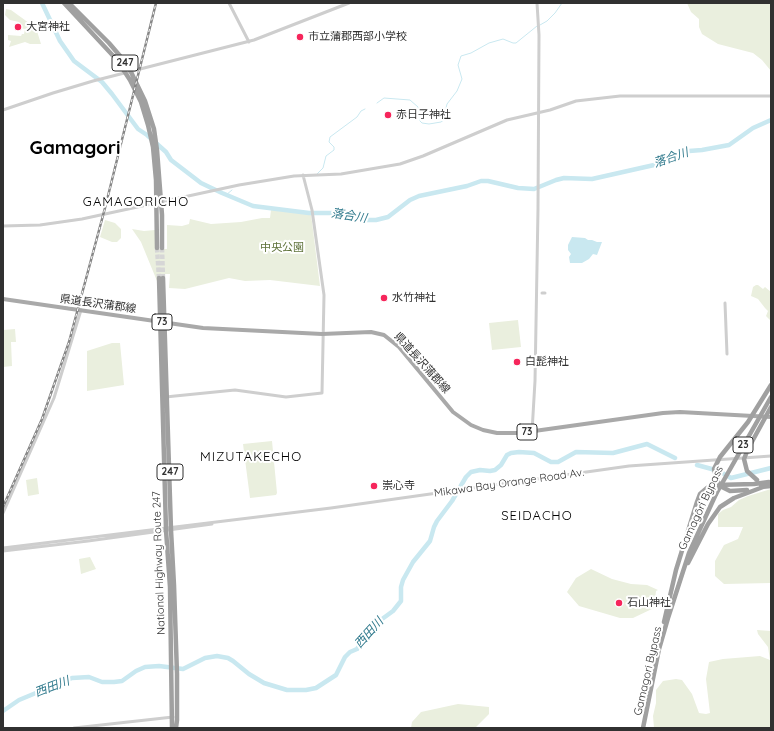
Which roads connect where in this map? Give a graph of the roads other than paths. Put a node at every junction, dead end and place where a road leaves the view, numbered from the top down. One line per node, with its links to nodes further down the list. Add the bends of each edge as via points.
1 (64, 3): 8 (highway, 247, via 108,49)
2 (69, 3): 7 (highway, 247, via 109,43)
3 (229, 3): 6 (street)
4 (349, 3): 6 (street)
5 (537, 3): 11 (street)
6 (249, 42): 7 (street)
7 (131, 72): 8 (street); 13 (highway, 247, via 145,101 156,139)
8 (125, 73): 10 (street); 13 (highway, 247, via 141,102 151,135)
9 (771, 96): 11 (street, via 620,96 576,101)
10 (3, 110)
11 (538, 112): 12 (street, via 495,124 400,164 341,174); 29 (street, via 536,343)
12 (303, 175): 13 (street); 21 (street, via 312,210 324,295)
13 (158, 202): 14 (street, via 75,220 40,225); 15 (highway, 247)
14 (3, 226)
15 (160, 248)
16 (161, 278): 20 (highway, National Highway Route 247 / 247)
17 (3, 299): 19 (main road, 県道長沢蒲郡線 / 73)
18 (725, 303): 22 (street)
19 (81, 310): 20 (main road, 県道長沢蒲郡線 / 73); 34 (street, via 54,398)
20 (162, 322): 21 (main road, 県道長沢蒲郡線 / 73, via 203,328); 25 (highway, National Highway Route 247 / 247)
21 (322, 334): 25 (street, via 322,393 286,397 234,390); 29 (main road, 県道長沢蒲郡線 / 73, via 371,332 384,335 399,347 453,412 462,419 483,430 497,433)
22 (727, 354)
23 (771, 385): 32 (highway, bridge, via 714,469 717,481 730,491)
24 (771, 397): 33 (highway, Gamagōri Bypass / 23, bridge)
25 (165, 398): 35 (highway, National Highway Route 247 / 247)
26 (771, 401): 33 (highway, Gamagori Bypass / 23, bridge)
27 (771, 407): 31 (highway, bridge, via 744,459 747,471 756,480)
28 (771, 417): 29 (main road, 県道長沢蒲郡線 / 73, via 663,413)
29 (532, 432)
30 (771, 456): 35 (street, Mikawa Bay Orange Road Av., via 629,466)
31 (770, 483): 32 (highway); 39 (highway, via 716,485 700,494 673,580)
32 (763, 487): 38 (highway, via 734,498 720,507 708,524)
33 (717, 494): 38 (highway, Gamagori Bypass / 23); 39 (highway, Gamagōri Bypass / 23, via 689,553)
34 (3, 514)
35 (169, 528): 36 (street, Mikawa Bay Orange Road Av.); 37 (street, Mikawa Bay Orange Road Av.); 40 (highway, National Highway Route 247 / 247)
36 (3, 548)
37 (3, 551)
38 (687, 565): 44 (highway, Gamagori Bypass / 23, via 664,640)
39 (659, 649): 44 (highway, Gamagōri Bypass / 23)
40 (175, 717): 41 (street); 42 (highway, National Highway Route 247 / 247); 43 (highway, National Highway Route 247 / 247)
41 (74, 728)
42 (172, 728)
43 (176, 728)
44 (644, 728)

